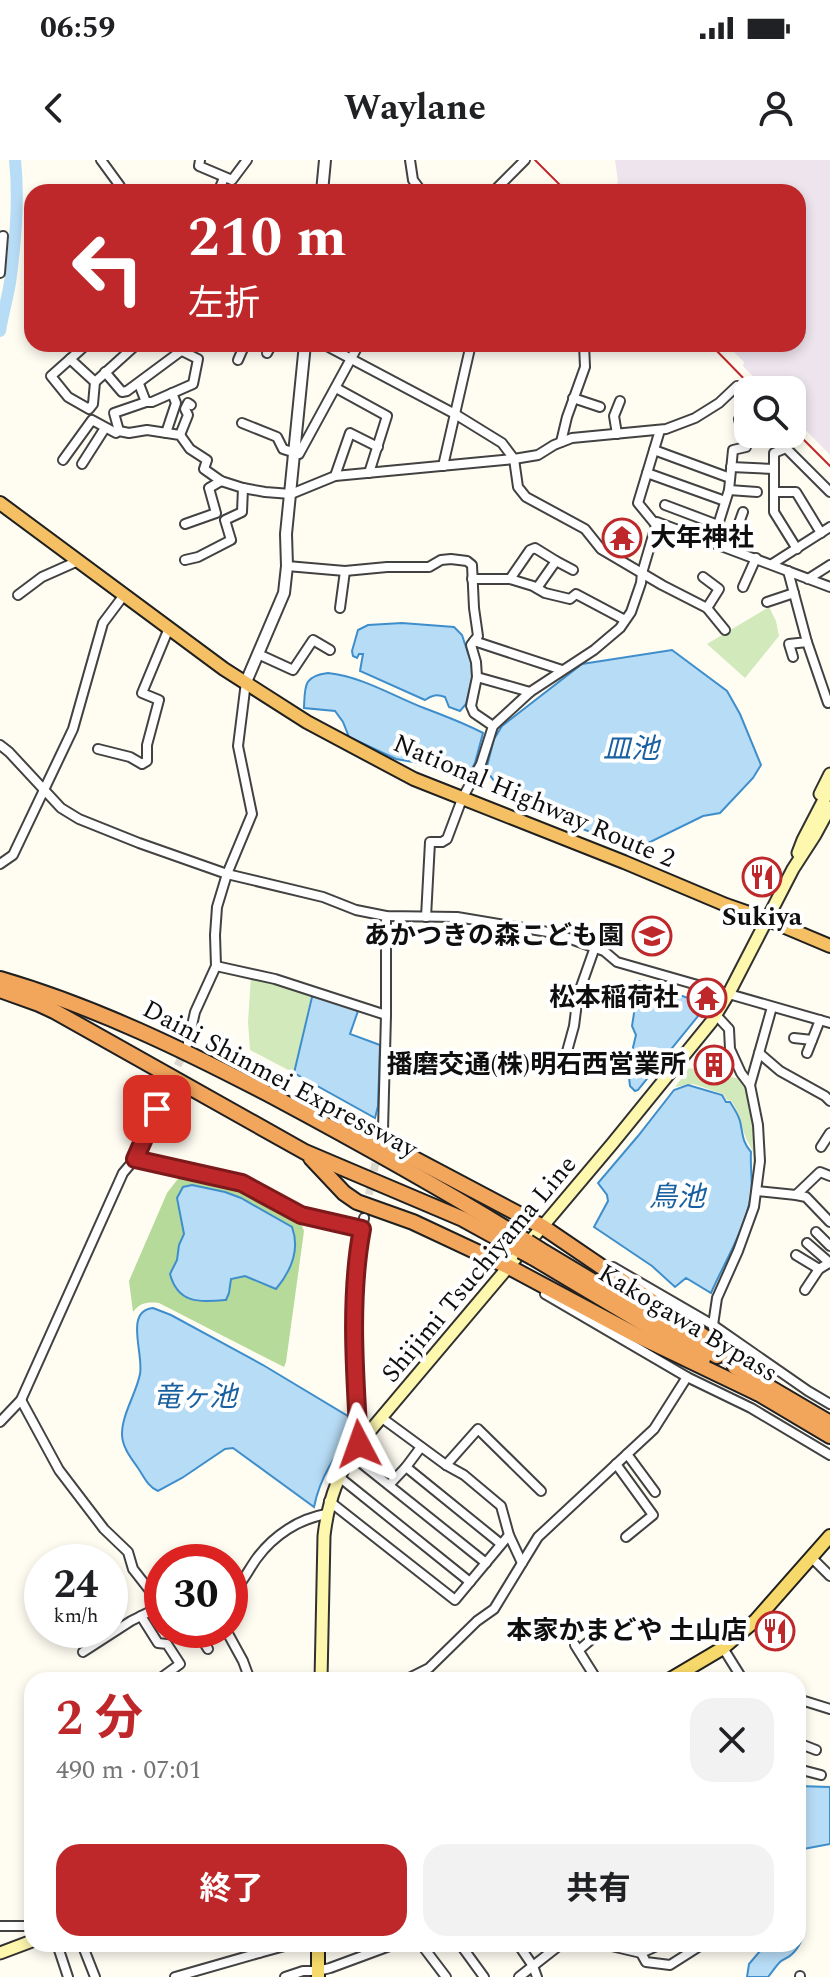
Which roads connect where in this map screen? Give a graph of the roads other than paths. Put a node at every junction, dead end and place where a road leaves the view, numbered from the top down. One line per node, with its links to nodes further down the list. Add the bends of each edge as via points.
1 (101, 160): 8 (street)
2 (200, 160): 7 (street, via 199,166)
3 (247, 160): 7 (street, via 232,180)
4 (325, 160): 10 (street)
5 (410, 160): 11 (street)
6 (525, 160): 12 (street)
7 (224, 178): 9 (street)
8 (119, 184)
9 (221, 184)
10 (323, 184)
11 (416, 184)
12 (501, 184)
13 (3, 236): 14 (street)
14 (0, 273)
15 (78, 352): 25 (street)
16 (128, 352): 28 (street)
17 (180, 352): 30 (street)
18 (183, 352): 33 (street, via 198,359 193,384)
19 (242, 352): 26 (street)
20 (304, 352): 53 (street)
21 (337, 352): 27 (street)
22 (355, 352): 27 (street)
23 (469, 352): 40 (street)
24 (584, 352): 34 (street, via 585,367)
25 (70, 359): 29 (street); 39 (street, via 51,376 68,397)
26 (238, 360)
27 (351, 360): 31 (street); 40 (street)
28 (105, 372): 29 (street); 30 (street, via 122,392)
29 (95, 382): 39 (street)
30 (139, 384): 36 (street)
31 (336, 388): 50 (street, via 387,416); 53 (street, via 299,454)
32 (734, 389): 44 (street, via 695,418)
33 (172, 393): 36 (street); 46 (street, via 176,403)
34 (573, 398): 38 (street); 49 (street)
35 (620, 401): 47 (street, via 614,416)
36 (146, 402): 45 (street, via 114,413)
37 (191, 405): 48 (street, via 185,409 188,415)
38 (600, 407)
39 (89, 409): 41 (street)
40 (455, 414): 54 (street, via 502,443); 57 (street)
41 (92, 420): 43 (street); 55 (street)
42 (242, 423): 53 (street, via 277,437 283,449)
43 (105, 428): 45 (street); 56 (street)
44 (660, 430): 47 (street); 52 (street)
45 (119, 431): 46 (street)
46 (166, 433): 48 (street)
47 (617, 434): 49 (street)
48 (180, 435): 64 (street, via 207,460 204,469)
49 (561, 442): 54 (street, via 538,455)
50 (378, 447): 60 (street); 62 (street, via 350,433)
51 (742, 448): 58 (street, via 733,450)
52 (654, 450): 61 (street); 63 (street)
53 (294, 452): 70 (street)
54 (514, 459): 57 (street); 93 (street, via 518,487 526,497 585,529 601,549)
55 (63, 460)
56 (82, 464)
57 (443, 466): 60 (street)
58 (731, 467): 59 (street); 63 (street)
59 (774, 469): 68 (street); 69 (street, via 774,453 786,448)
60 (369, 473): 62 (street)
61 (647, 473): 71 (street); 76 (street, via 638,503)
62 (335, 476): 70 (street)
63 (730, 478): 66 (street)
64 (221, 481): 65 (street); 75 (street, via 209,488 216,513)
65 (243, 488): 70 (street); 84 (street, via 242,512 225,520 231,540)
66 (729, 490): 67 (street); 71 (street)
67 (757, 492)
68 (774, 492): 79 (street, via 796,492); 82 (street, via 774,512)
69 (830, 492)
70 (291, 494): 89 (street)
71 (725, 501): 77 (street)
72 (0, 503): 85 (highway, National Highway Route 2)
73 (665, 505): 77 (street)
74 (743, 512): 81 (street)
75 (185, 524)
76 (656, 525): 80 (street); 93 (street)
77 (718, 525): 80 (street)
78 (830, 527): 79 (street)
79 (821, 533): 82 (street)
80 (713, 541): 81 (street)
81 (730, 548): 83 (street)
82 (797, 549): 87 (street)
83 (756, 558): 87 (street); 98 (street)
84 (185, 560)
85 (78, 561): 102 (street); 103 (highway, National Highway Route 2)
86 (556, 561): 90 (street); 96 (street, via 535,548); 100 (street)
87 (772, 564): 92 (street)
88 (830, 565): 97 (street)
89 (287, 566): 91 (street); 113 (street, via 284,593)
90 (573, 570)
91 (345, 571): 95 (street, via 429,567 451,559 472,565); 105 (street)
92 (788, 571): 97 (street); 101 (street)
93 (642, 573): 106 (street); 107 (street)
94 (703, 577): 106 (street, via 719,589)
95 (472, 579): 96 (street); 110 (street, via 478,636)
96 (510, 579): 100 (street)
97 (808, 579): 99 (street)
98 (743, 587)
99 (830, 587)
100 (537, 588): 107 (street, via 570,599 576,594)
101 (794, 593): 104 (street); 111 (street)
102 (18, 595)
103 (124, 595): 108 (highway, National Highway Route 2); 125 (street, via 103,623 73,729)
104 (767, 602)
105 (340, 608)
106 (707, 608): 109 (street)
107 (625, 620): 115 (street, via 594,650)
108 (169, 628): 117 (highway, National Highway Route 2); 122 (street, via 142,693 159,700 147,761 142,764)
109 (725, 630)
110 (474, 641): 115 (street); 116 (street)
111 (807, 642): 114 (street, via 789,644); 119 (street)
112 (330, 650): 113 (street, via 315,637 293,670)
113 (258, 654): 117 (street)
114 (793, 657)
115 (562, 670): 118 (street)
116 (477, 677): 118 (street); 120 (street, via 471,706)
117 (246, 682): 126 (highway, National Highway Route 2, via 307,722); 133 (street, via 238,746 252,814)
118 (530, 692): 120 (street)
119 (828, 703)
120 (493, 726): 126 (street)
121 (0, 745): 125 (street)
122 (98, 749)
123 (830, 774): 130 (main road)
124 (830, 788): 130 (main road)
125 (44, 791): 131 (street, via 13,855); 133 (street, via 79,819)
126 (462, 799): 135 (street, via 447,839 430,842); 136 (highway, National Highway Route 2)
127 (830, 807): 129 (main road)
128 (830, 819): 129 (main road)
129 (815, 835): 132 (main road)
130 (803, 840): 132 (main road)
131 (0, 864)
132 (793, 869): 136 (main road, Shijimi Tsuchiyama Line)
133 (227, 874): 134 (street); 139 (street, via 217,907)
134 (386, 916): 135 (street); 144 (street)
135 (426, 917): 138 (street, via 522,927)
136 (766, 919): 137 (highway, National Highway Route 2); 142 (main road, Shijimi Tsuchiyama Line)
137 (830, 946)
138 (595, 947): 142 (street, via 617,962); 152 (street)
139 (216, 966): 144 (street); 149 (street, via 195,1012)
140 (0, 979): 156 (highway, Daini Shinmei Expressway, via 119,1022)
141 (0, 990): 160 (highway, Daini Shinmei Expressway, via 54,1011)
142 (729, 993): 143 (street); 145 (main road, Shijimi Tsuchiyama Line)
143 (772, 1007): 146 (street); 150 (street)
144 (386, 1015): 157 (street)
145 (716, 1015): 153 (street, via 729,1029 730,1049); 167 (main road, Shijimi Tsuchiyama Line)
146 (825, 1021): 148 (street)
147 (794, 1038): 148 (street)
148 (812, 1040): 151 (street)
149 (188, 1043)
150 (759, 1053): 153 (street); 154 (street)
151 (807, 1053)
152 (566, 1055)
153 (750, 1085): 163 (street, via 758,1125)
154 (830, 1101)
155 (157, 1109): 161 (street)
156 (320, 1121): 167 (highway, via 371,1136); 172 (highway, Daini Shinmei Expressway)
157 (383, 1130)
158 (830, 1133): 159 (street)
159 (821, 1147)
160 (305, 1152): 172 (highway, Daini Shinmei Expressway); 175 (highway, via 357,1202)
161 (135, 1159): 168 (street, via 242,1183 301,1215); 182 (street, via 123,1173)
162 (830, 1176): 164 (street, via 820,1172)
163 (757, 1191): 164 (street); 178 (street, via 717,1298)
164 (796, 1195): 166 (street, via 806,1197)
165 (364, 1218): 168 (street)
166 (830, 1222)
167 (543, 1227): 175 (main road, Shijimi Tsuchiyama Line); 178 (street); 179 (highway, via 712,1342)
168 (362, 1229): 188 (street, via 356,1262)
169 (816, 1232): 171 (street)
170 (807, 1243): 174 (street)
171 (830, 1246)
172 (525, 1247): 179 (highway, Kakogawa Bypass); 181 (highway, Kakogawa Bypass)
173 (796, 1255): 176 (street)
174 (830, 1263): 176 (street)
175 (509, 1267): 180 (street); 181 (highway); 184 (main road, Shijimi Tsuchiyama Line)
176 (819, 1269): 177 (street)
177 (805, 1290)
178 (713, 1325): 183 (street)
179 (743, 1371): 186 (highway, Kakogawa Bypass)
180 (687, 1377): 190 (street, via 654,1429); 192 (street)
181 (757, 1393): 187 (highway, Kakogawa Bypass)
182 (21, 1400): 185 (street); 212 (street, via 59,1470 128,1552)
183 (830, 1404)
184 (382, 1418): 188 (main road, Shijimi Tsuchiyama Line); 189 (street)
185 (0, 1422)
186 (830, 1423)
187 (830, 1436)
188 (359, 1444): 191 (main road, Shijimi Tsuchiyama Line)
189 (421, 1447): 194 (street); 195 (street)
190 (627, 1454): 193 (street); 199 (street)
191 (351, 1455): 196 (main road, Shijimi Tsuchiyama Line); 197 (street)
192 (830, 1455)
193 (616, 1464): 204 (street, via 653,1515); 208 (street, via 538,1537)
194 (446, 1465): 198 (street, via 478,1429); 202 (street, via 501,1506)
195 (406, 1467): 197 (street); 205 (street)
196 (338, 1476): 200 (main road, Shijimi Tsuchiyama Line); 211 (street)
197 (389, 1485): 207 (street)
198 (541, 1491)
199 (655, 1492)
200 (329, 1501): 201 (main road, Shijimi Tsuchiyama Line); 211 (street, via 455,1600)
201 (326, 1514): 209 (street, via 290,1527 259,1555); 221 (main road, Shijimi Tsuchiyama Line)
202 (509, 1535): 205 (street); 208 (street)
203 (830, 1536): 206 (main road)
204 (626, 1537)
205 (501, 1544): 207 (street)
206 (811, 1557): 210 (street); 217 (main road, via 756,1620)
207 (486, 1563): 211 (street)
208 (522, 1563): 222 (street, via 494,1609)
209 (248, 1573)
210 (830, 1576)
211 (470, 1582)
212 (144, 1583)
213 (144, 1615): 214 (street)
214 (141, 1616): 218 (street); 219 (street, via 180,1664)
215 (593, 1638): 223 (street, via 577,1647)
216 (236, 1648): 220 (street)
217 (723, 1648): 224 (main road); 225 (street)
218 (83, 1652)
219 (169, 1672)
220 (247, 1672)
221 (321, 1672)
222 (421, 1672)
223 (592, 1672)
224 (682, 1672)
225 (738, 1672)
226 (806, 1702): 227 (street)
227 (830, 1709)
228 (806, 1746): 229 (street)
229 (816, 1750)
230 (806, 1771): 231 (street)
231 (821, 1775)
232 (0, 1926): 233 (street)
233 (24, 1926)
234 (24, 1944): 246 (main road)
235 (60, 1952): 250 (street)
236 (85, 1952): 251 (street)
237 (249, 1952): 252 (street)
238 (319, 1952): 249 (main road)
239 (376, 1952): 249 (street)
240 (429, 1952): 254 (street)
241 (466, 1952): 255 (street)
242 (523, 1952): 248 (street)
243 (554, 1952): 248 (street)
244 (637, 1952): 247 (street)
245 (690, 1952): 247 (street, via 670,1965 646,1962)
246 (0, 1953)
247 (641, 1953)
248 (535, 1973): 256 (street)
249 (322, 1974): 253 (street, via 303,1971)
250 (68, 1977)
251 (95, 1977)
252 (175, 1977)
253 (285, 1977)
254 (446, 1977)
255 (484, 1977)
256 (519, 1977)

